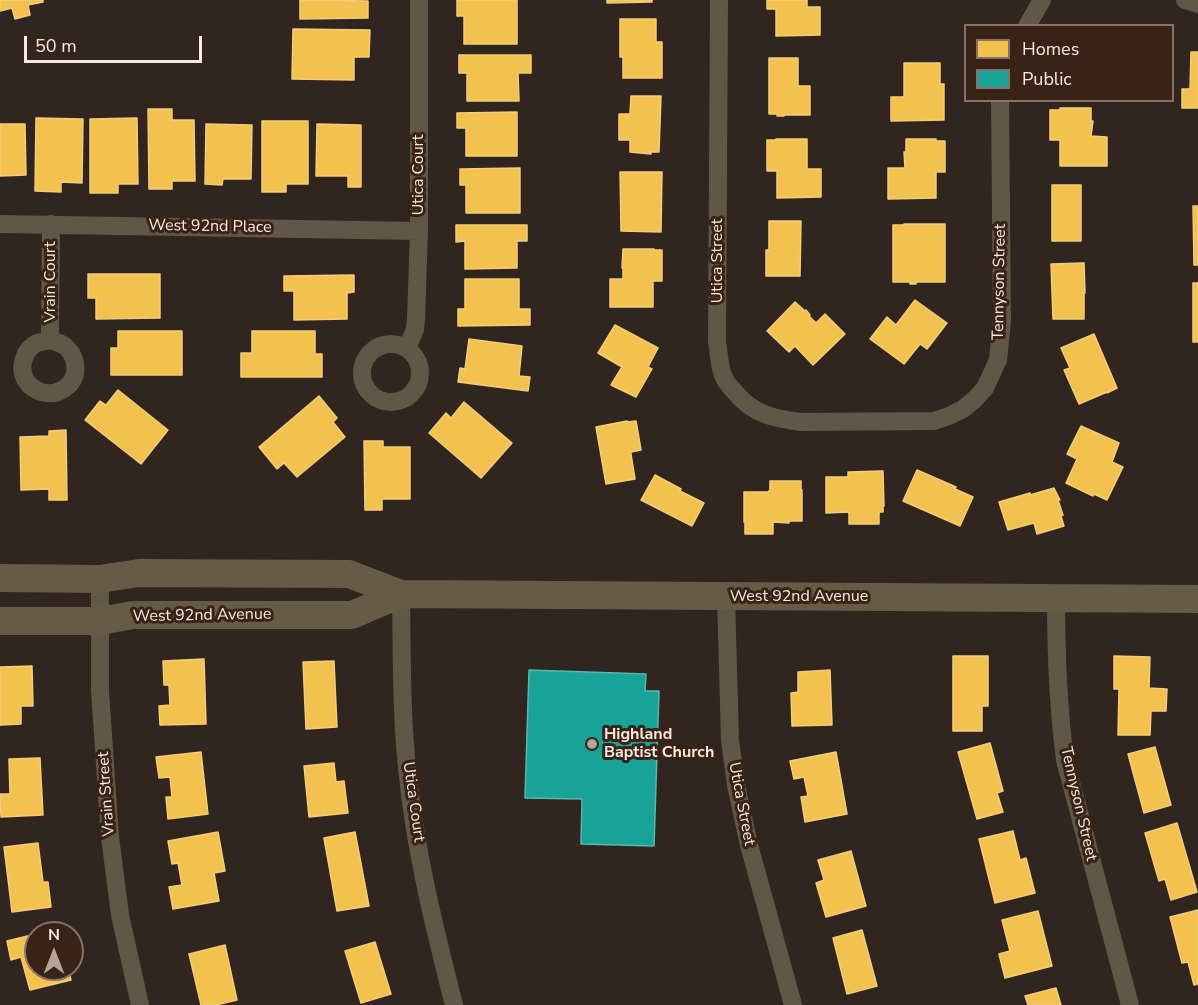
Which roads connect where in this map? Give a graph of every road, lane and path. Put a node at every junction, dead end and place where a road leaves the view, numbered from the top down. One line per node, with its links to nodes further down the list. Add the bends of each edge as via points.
1 (419, 0): 10 (street, Utica Court)
2 (719, 0): 13 (street, Utica Street, via 717,342 723,375 757,412 802,422)
3 (1042, 0): 6 (street)
4 (1185, 0): 5 (street)
5 (1198, 4)
6 (1028, 24)
7 (1000, 102): 13 (street, Tennyson Street, via 1002,321 998,360 985,388 963,409 948,416 934,421)
8 (0, 224): 9 (street, West 92nd Place)
9 (51, 224): 10 (street, West 92nd Place); 11 (street, Vrain Court)
10 (419, 231): 12 (street, Utica Court, via 416,320)
11 (50, 340)
12 (407, 349)
13 (852, 422)
14 (0, 578): 15 (main road, West 92nd Avenue)
15 (100, 579): 16 (main road, West 92nd Avenue, via 139,573 349,574); 21 (street, Vrain Street)
16 (400, 594): 17 (main road, West 92nd Avenue); 21 (main road, West 92nd Avenue, via 352,615 133,615); 23 (street, Utica Court, via 408,777 424,878)
17 (726, 597): 18 (main road, West 92nd Avenue); 24 (street, Utica Street, via 730,741 736,785)
18 (1056, 598): 19 (main road, West 92nd Avenue); 25 (street, Tennyson Street, via 1056,665 1065,760)
19 (1198, 599)
20 (0, 621): 21 (main road, West 92nd Avenue)
21 (100, 621): 22 (street, Vrain Street, via 100,691 110,837 120,915)
22 (140, 1005)
23 (454, 1005)
24 (793, 1005)
25 (1130, 1005)

